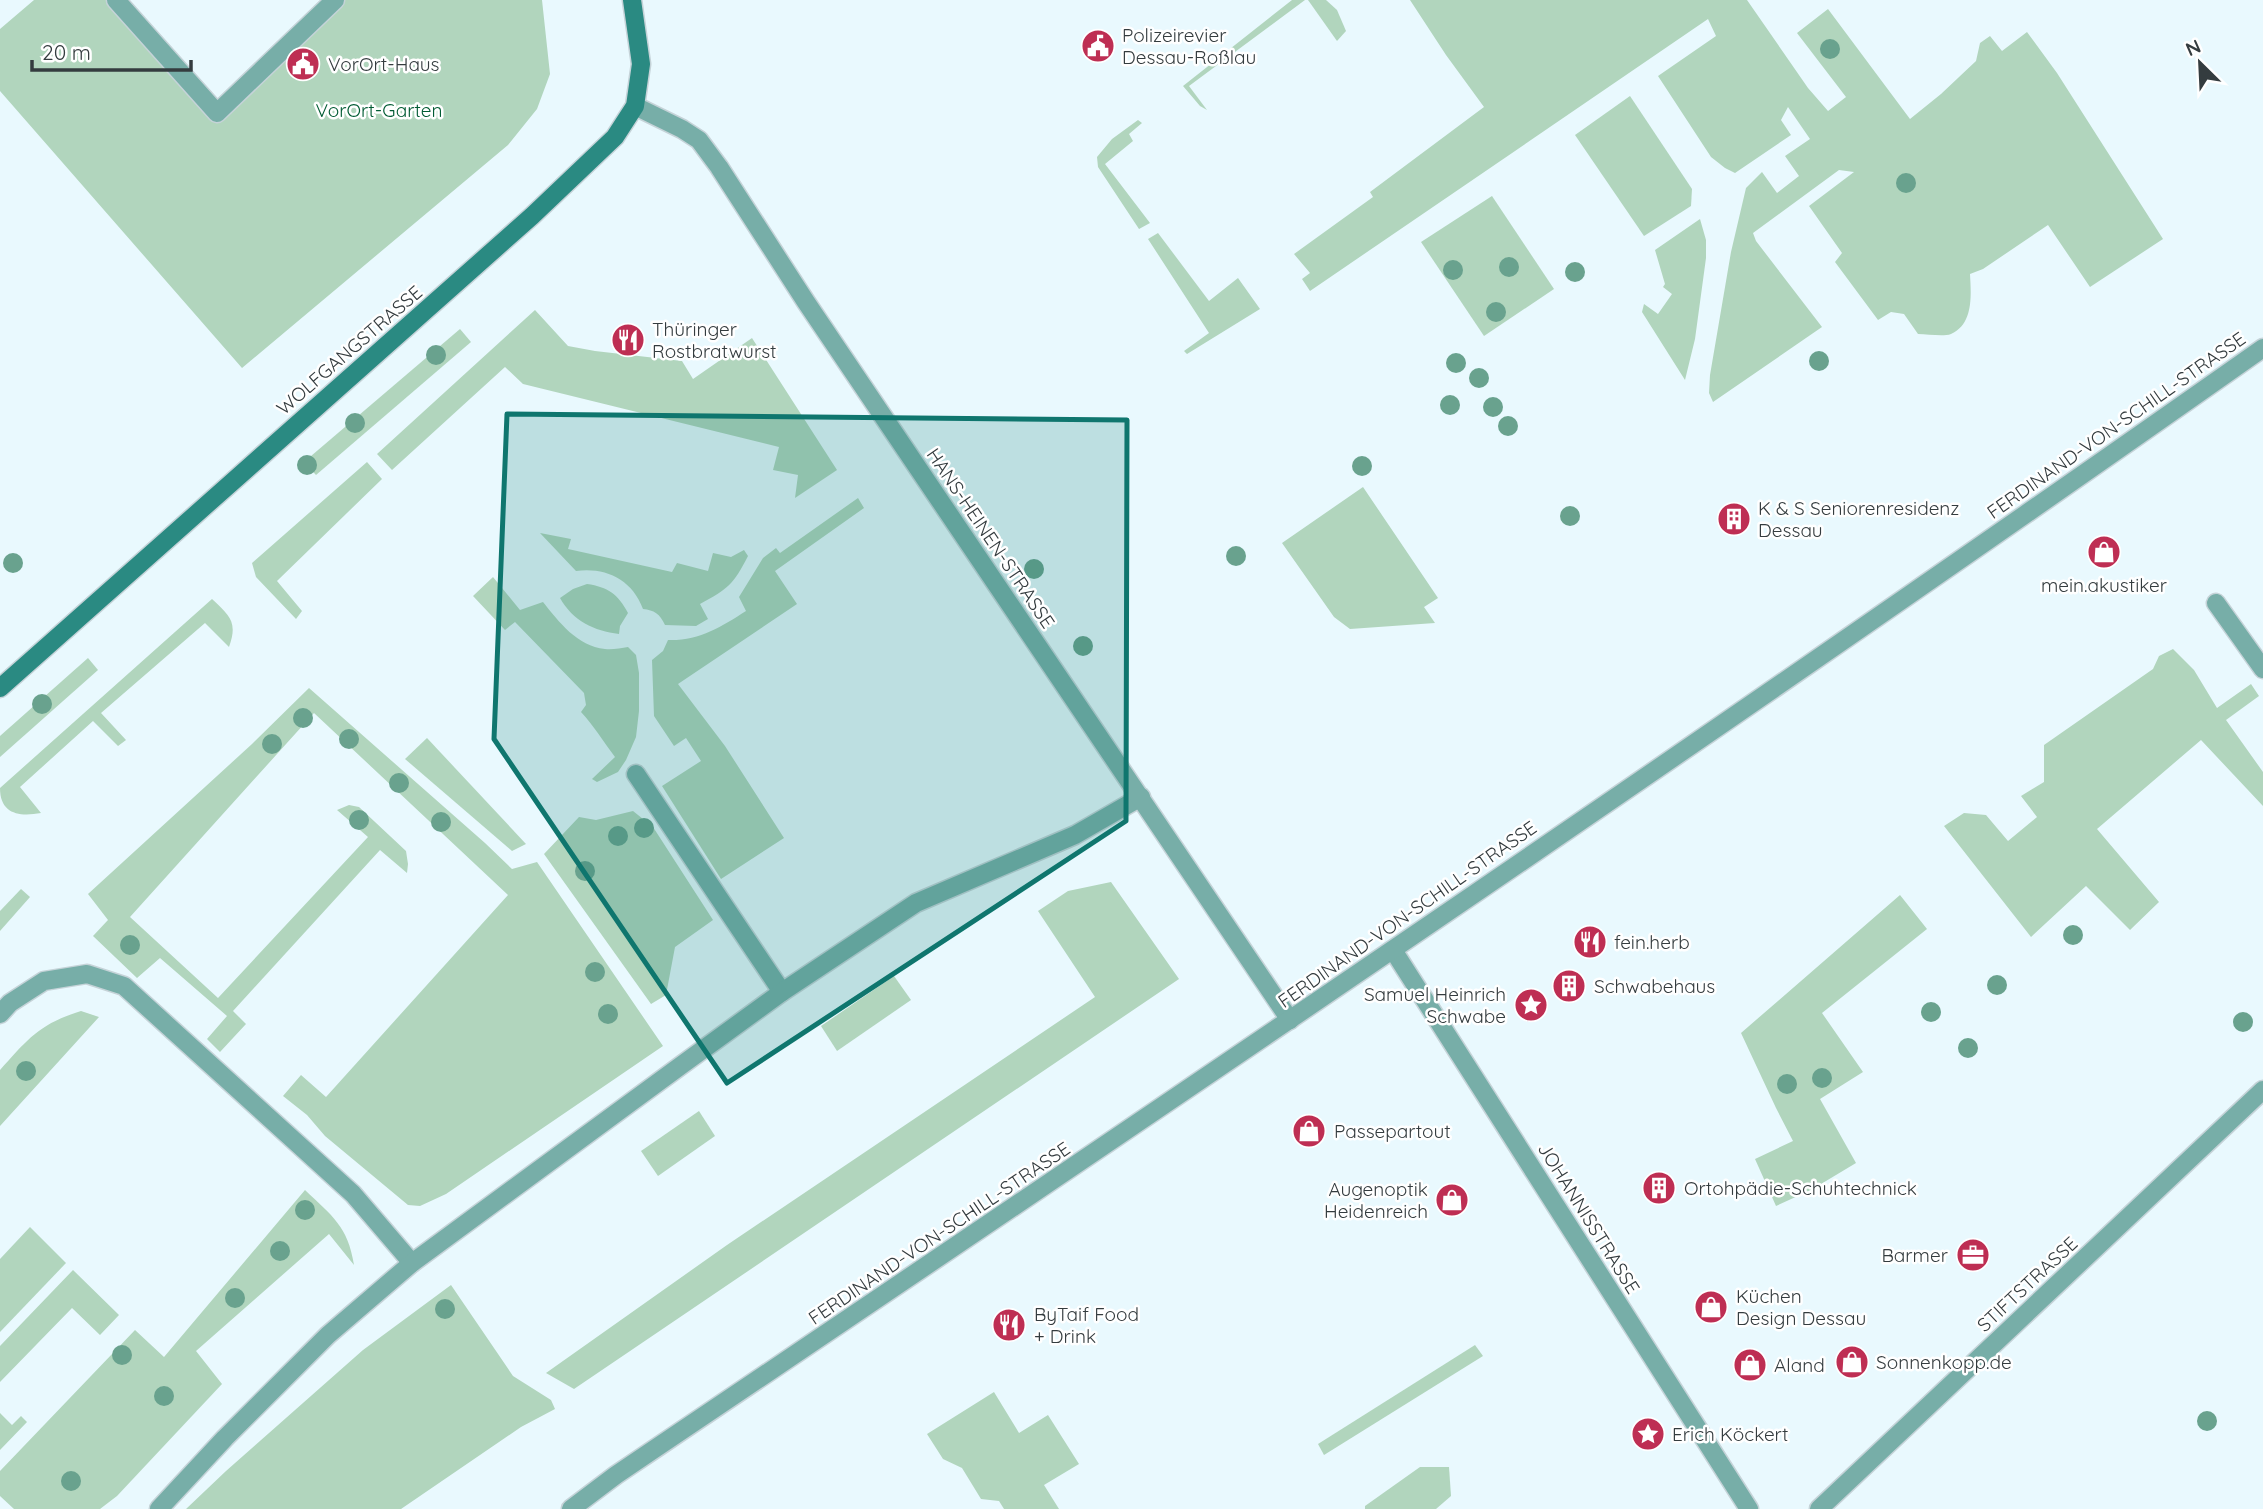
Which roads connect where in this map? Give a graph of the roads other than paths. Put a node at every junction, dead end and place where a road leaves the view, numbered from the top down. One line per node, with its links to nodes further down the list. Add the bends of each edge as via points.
1 (116, 0): 2 (street, via 217,113)
2 (335, 0)
3 (632, 0): 4 (main road, WOLFGANGSTRASSE, via 641,64)
4 (635, 106): 8 (main road, WOLFGANGSTRASSE, via 615,137 532,216); 10 (street, HANS-HEINEN-STRASSE, via 699,140 719,167)
5 (2263, 348): 11 (street, FERDINAND-VON-SCHILL-STRASSE)
6 (2216, 603): 7 (street)
7 (2263, 668)
8 (0, 688)
9 (636, 774): 12 (street)
10 (1140, 797): 12 (street, via 1075,835 916,903); 14 (street, HANS-HEINEN-STRASSE)
11 (1393, 950): 14 (street, FERDINAND-VON-SCHILL-STRASSE); 19 (street, JOHANNISSTRASSE)
12 (782, 992): 16 (street)
13 (0, 1014): 16 (street, via 44,981 86,974 124,986 354,1194)
14 (1290, 1020): 18 (street, FERDINAND-VON-SCHILL-STRASSE)
15 (2263, 1090): 20 (street, STIFTSTRASSE)
16 (412, 1263): 17 (street, via 328,1335)
17 (159, 1509)
18 (571, 1509)
19 (1749, 1509)
20 (1819, 1509)

